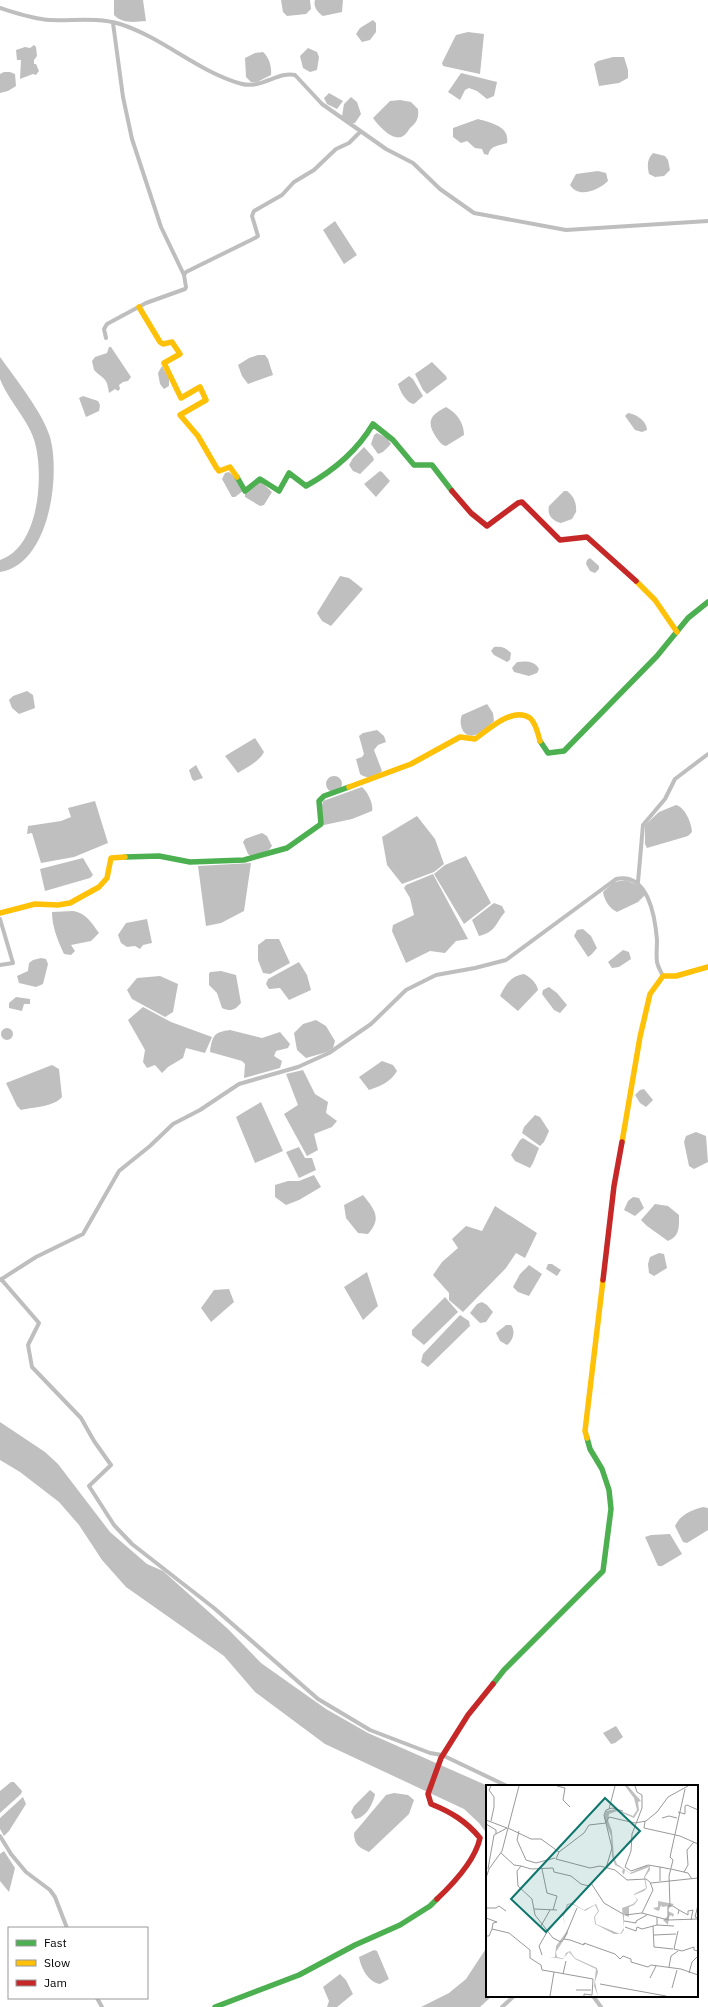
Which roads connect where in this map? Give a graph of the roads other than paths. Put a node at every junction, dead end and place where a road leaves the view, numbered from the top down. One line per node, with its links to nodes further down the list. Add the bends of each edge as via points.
1 (0, 8): 2 (street, via 49,20 84,19)
2 (113, 23): 3 (street, via 157,40 215,75 244,85 265,83 286,75 295,75 322,104); 5 (street, via 132,139 161,227)
3 (360, 132): 4 (street, via 413,163 440,189 474,213 566,230); 5 (street, via 349,143 336,149 314,170 294,182 282,195 254,211 252,216 258,236)
4 (708, 221)
5 (184, 275): 6 (street, via 185,289)
6 (139, 307): 7 (street, via 107,324 104,329); 9 (street, via 160,342 172,342 180,354 164,363 181,398 200,387 206,400 180,415 199,438 216,469 219,471 232,468 245,491 260,479 279,491 289,473 306,486 318,481 360,444 373,424 393,440 414,465 432,465 467,510 487,526 518,502 522,502 560,540 587,537 655,600)
7 (106, 338)
8 (708, 602): 9 (street, via 688,618)
9 (677, 632): 12 (street, via 602,714 564,751 548,753 540,742 536,727 530,718 516,714 500,721 475,740 460,737 411,764 324,796 319,801 321,824 287,848 244,860 190,862 159,856 111,858 107,878 99,887 70,903 35,904)
10 (708, 754): 11 (street, via 675,779 665,799 642,825)
11 (638, 882): 16 (street, via 646,892 650,905 657,938 658,962); 17 (street, via 632,879 616,879 506,960 436,975 406,990 371,1024 329,1053 298,1067 239,1084 200,1110 173,1124 120,1171 83,1234 36,1257)
12 (0, 913)
13 (0, 919): 14 (street, via 13,963)
14 (0, 965)
15 (708, 967): 16 (street, via 676,976)
16 (663, 976): 18 (street, via 650,994 614,1186 585,1431 590,1450 602,1469 609,1490 611,1509 603,1571 504,1670 468,1715)
17 (0, 1279): 18 (street, via 39,1323 28,1345 32,1367 81,1418 111,1465 88,1486 114,1525 132,1544 214,1608 318,1699 370,1730)
18 (441, 1756): 19 (street); 24 (street, via 428,1794 431,1804 461,1818 480,1838 477,1851 448,1889 430,1906 400,1925 355,1945 299,1976)
19 (506, 1785)
20 (0, 1836): 21 (street, via 26,1872 50,1890)
21 (67, 1927)
22 (513, 1997): 25 (street)
23 (594, 1997): 26 (street)
24 (215, 2007)
25 (502, 2007)
26 (601, 2007)

